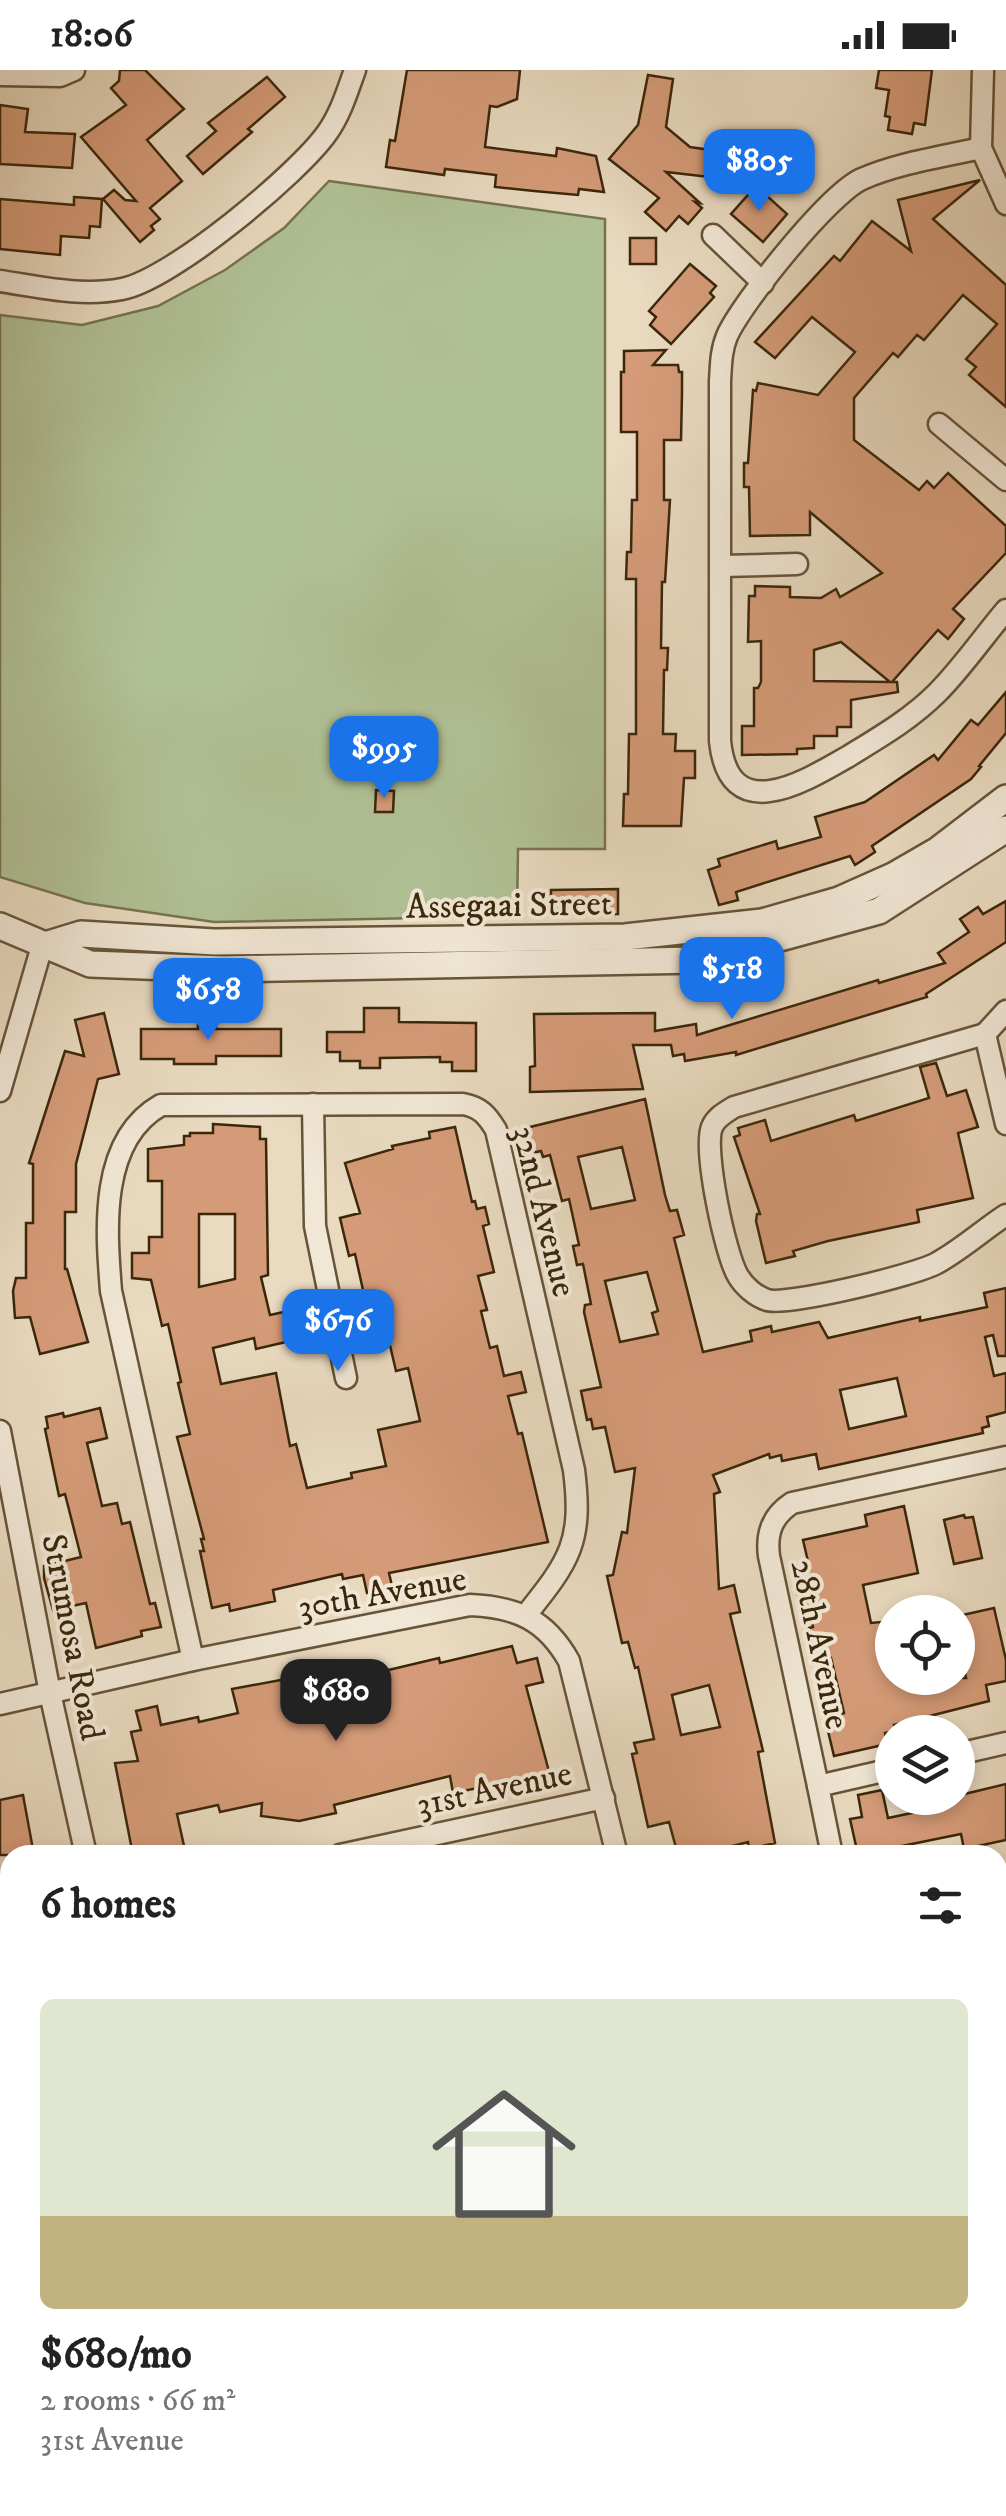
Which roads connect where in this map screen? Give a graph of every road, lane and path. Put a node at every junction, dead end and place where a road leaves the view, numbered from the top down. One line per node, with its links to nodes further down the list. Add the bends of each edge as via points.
1 (74, 70): 4 (street, via 46,77)
2 (354, 70): 8 (street, via 343,105 301,163 158,275 124,289 82,293)
3 (983, 70): 5 (street)
4 (0, 75)
5 (981, 148): 6 (street); 9 (street, via 858,180)
6 (1006, 204)
7 (712, 234): 9 (street)
8 (0, 281)
9 (763, 283): 13 (street, via 736,319 721,357)
10 (940, 424): 11 (street)
11 (1006, 480)
12 (798, 564): 13 (street)
13 (722, 566): 14 (street, via 722,762 730,778 762,793 802,784 904,722 939,691)
14 (1006, 610)
15 (1006, 798): 18 (street, Assegaai Street, via 893,876 840,900 762,922 575,939 214,942 81,934)
16 (1006, 829): 18 (street, Assegaai Street, via 878,911 699,960 222,969 90,964)
17 (0, 926): 18 (street, Assegaai Street)
18 (42, 946): 21 (street)
19 (1006, 1010): 20 (street)
20 (986, 1034): 23 (street); 24 (street, via 734,1106 711,1129 710,1160 735,1269 768,1300 916,1273)
21 (0, 1091)
22 (313, 1104): 25 (street, via 315,1226); 28 (street, 32nd Avenue, via 462,1104 483,1112 496,1130 578,1506 566,1562); 29 (street, 32nd Avenue, via 161,1106 142,1116 118,1156 108,1224 111,1291)
23 (1006, 1124)
24 (1006, 1215)
25 (346, 1378)
26 (0, 1431): 30 (street, Strumosa Road)
27 (1006, 1457): 35 (street, 28th Avenue, via 792,1503 773,1522 768,1556)
28 (526, 1615): 29 (street, 30th Avenue, via 470,1605); 36 (street, via 570,1662)
29 (193, 1660): 30 (street, 30th Avenue)
30 (50, 1693): 31 (street, 30th Avenue); 37 (street, Strumosa Road)
31 (0, 1704)
32 (1006, 1743): 33 (street)
33 (975, 1750)
34 (875, 1773): 35 (street)
35 (818, 1786): 40 (street, 28th Avenue)
36 (604, 1798): 38 (street, 31st Avenue); 39 (street)
37 (84, 1845)
38 (386, 1845)
39 (615, 1845)
40 (830, 1845)

